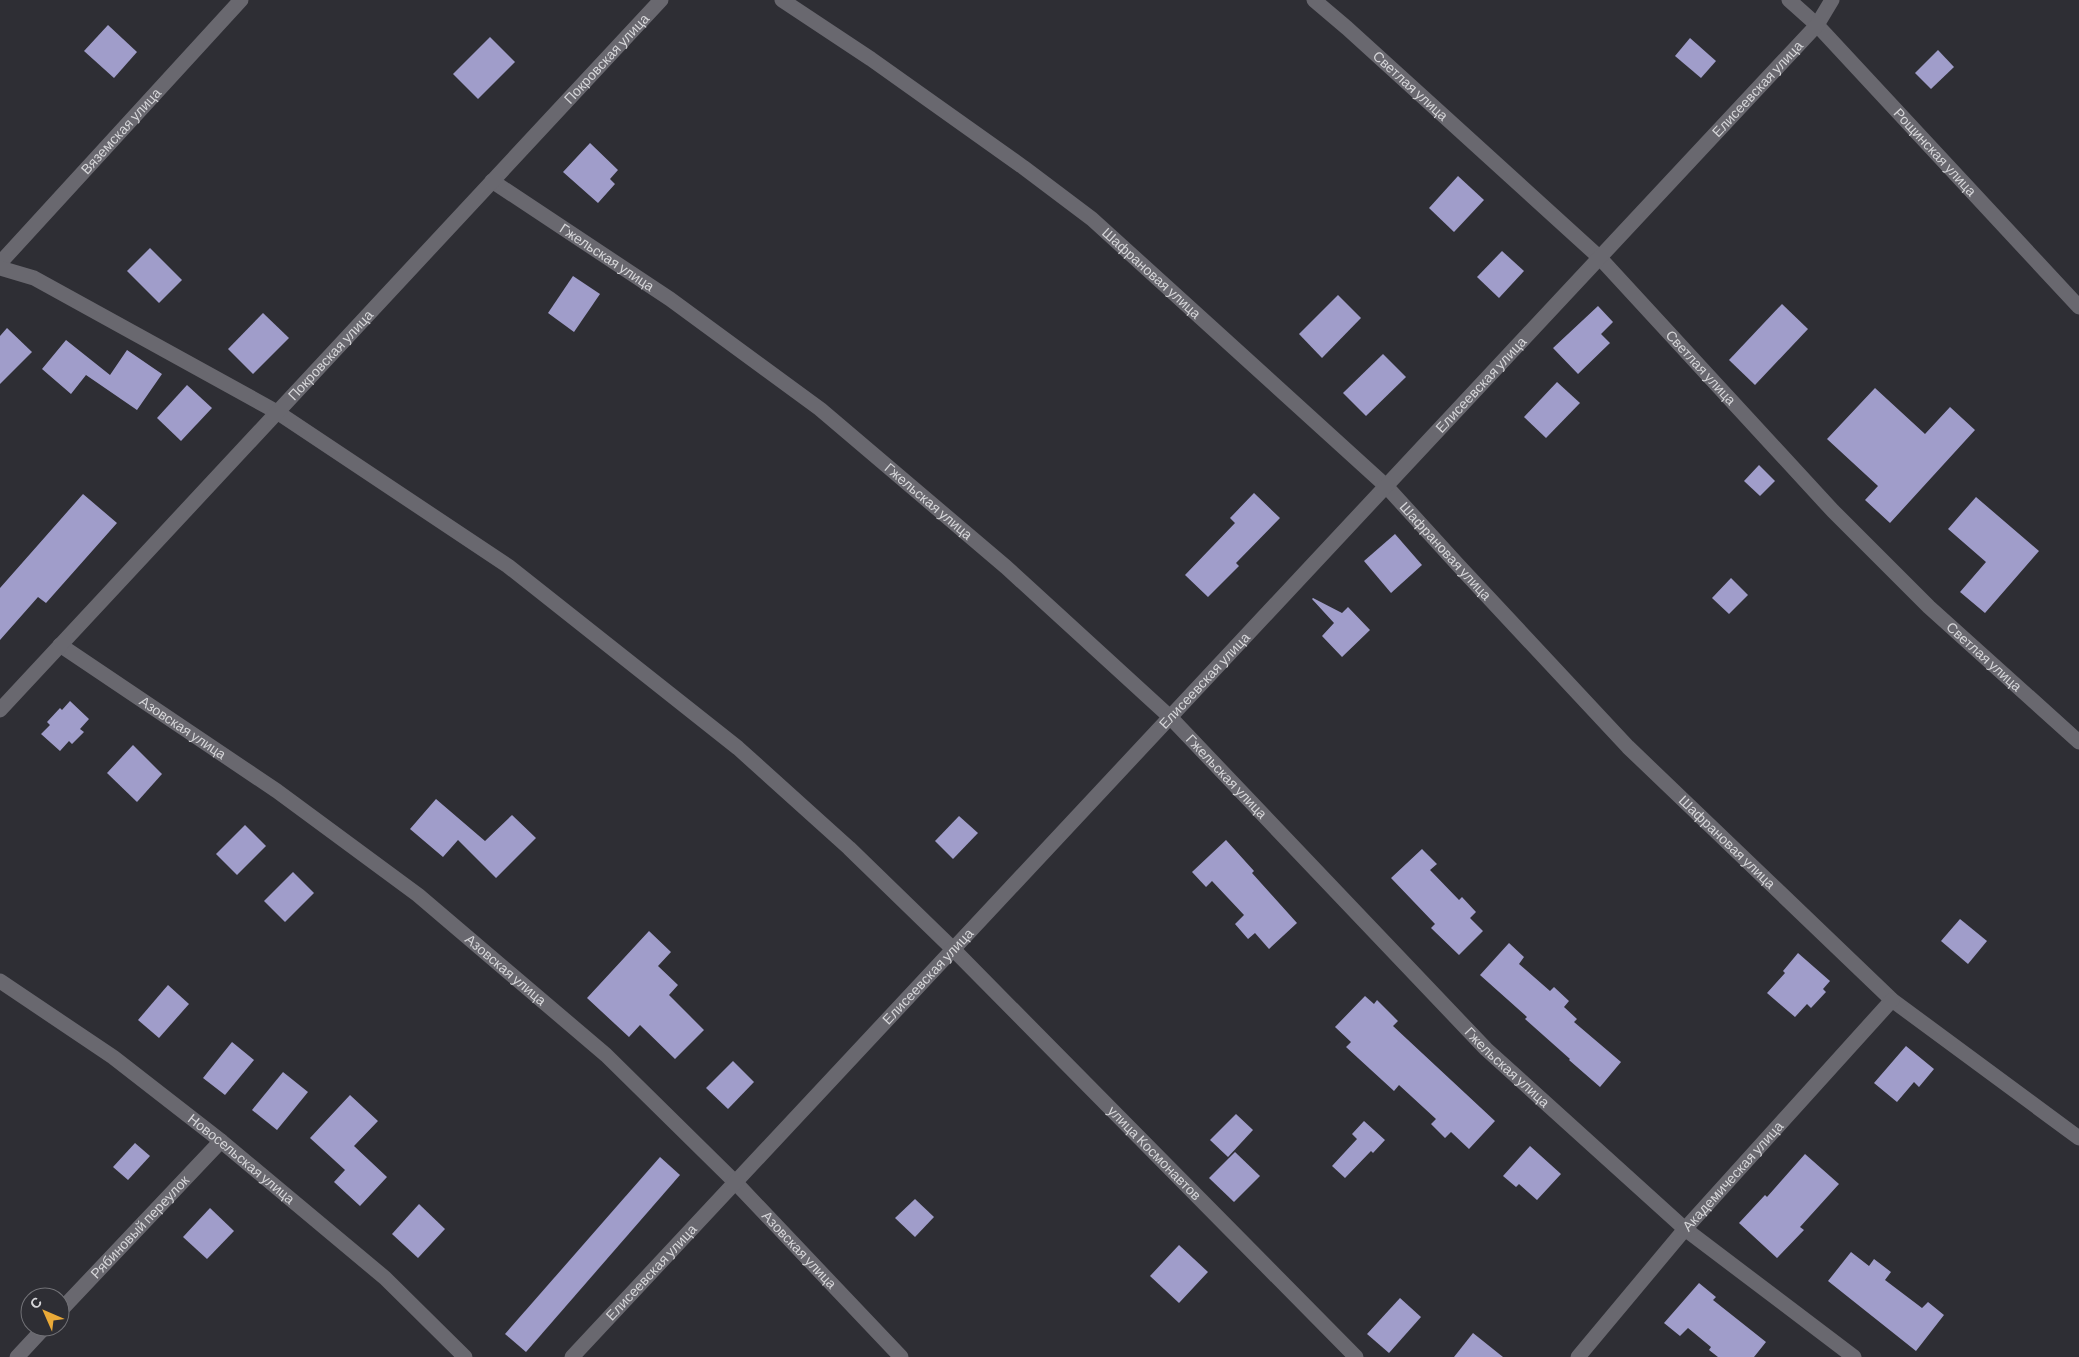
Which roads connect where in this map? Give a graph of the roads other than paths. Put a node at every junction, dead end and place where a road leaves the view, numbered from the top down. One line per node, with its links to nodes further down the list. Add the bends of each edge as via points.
1 (241, 0): 10 (street, Вяземская улица)
2 (661, 0): 8 (street, Покровская улица)
3 (782, 0): 14 (street, Шафрановая улица, via 871,58 1092,219)
4 (1314, 0): 9 (street, Светлая улица)
5 (1789, 0): 7 (street, Рощинская улица)
6 (1832, 0): 7 (street, Елисеевская улица)
7 (1816, 25): 9 (street, Елисеевская улица); 12 (street, Рощинская улица)
8 (492, 181): 13 (street, Покровская улица); 17 (street, Гжельская улица, via 670,299 820,409 1006,567)
9 (1599, 258): 14 (street, Елисеевская улица); 18 (street, Светлая улица, via 1833,511 1929,607)
10 (0, 263)
11 (0, 268): 13 (street, улица Космонавтов, via 34,278)
12 (2079, 307)
13 (277, 412): 15 (street, Покровская улица); 19 (street, улица Космонавтов, via 508,566 722,736 849,848)
14 (1386, 486): 17 (street, Елисеевская улица); 21 (street, Шафрановая улица, via 1628,747)
15 (60, 645): 16 (street, Покровская улица); 24 (street, Азовская улица, via 277,791 418,895 606,1055)
16 (0, 710)
17 (1170, 717): 19 (street, Елисеевская улица); 25 (street, Гжельская улица, via 1486,1049)
18 (2079, 742)
19 (953, 949): 24 (street, Елисеевская улица); 32 (street, улица Космонавтов)
20 (0, 982): 23 (street, Новосельская улица, via 113,1057)
21 (1892, 1000): 22 (street, Шафрановая улица); 25 (street, Академическая улица)
22 (2079, 1138)
23 (221, 1142): 26 (street, Рябиновый переулок); 29 (street, Новосельская улица, via 385,1278)
24 (735, 1182): 30 (street, Елисеевская улица); 31 (street, Азовская улица)
25 (1685, 1229): 33 (street, Академическая улица); 34 (street, Гжельская улица)
26 (70, 1301)
27 (36, 1337): 28 (street)
28 (17, 1357)
29 (465, 1357)
30 (572, 1357)
31 (901, 1357)
32 (1356, 1357)
33 (1578, 1357)
34 (1854, 1357)

